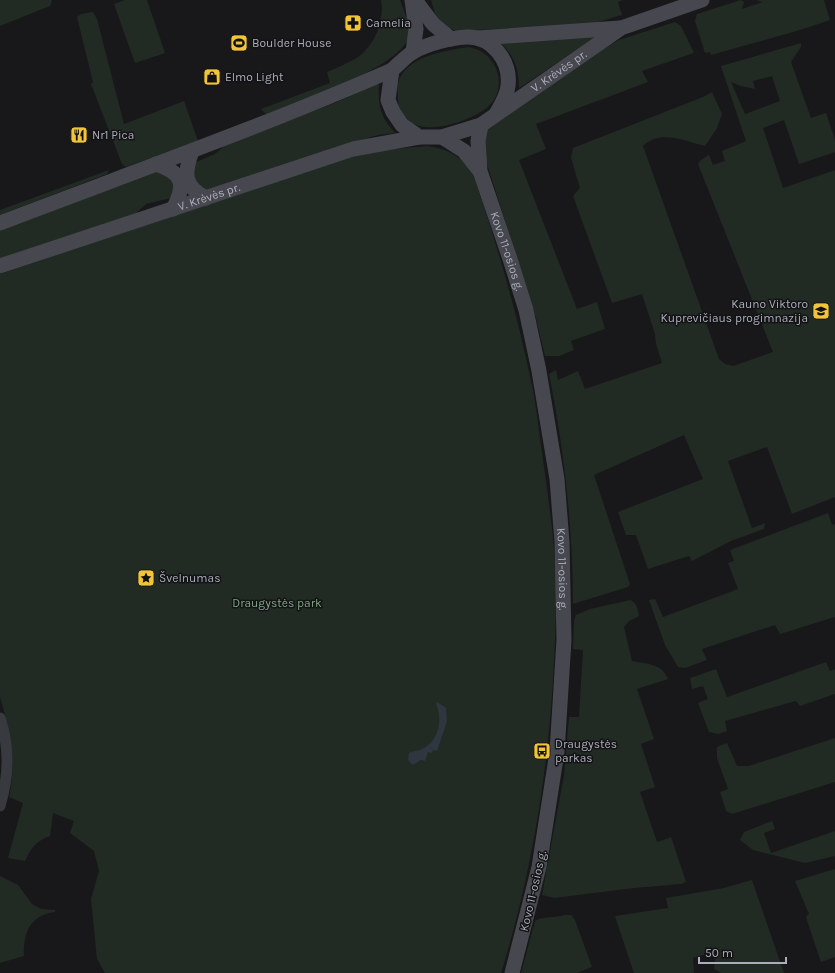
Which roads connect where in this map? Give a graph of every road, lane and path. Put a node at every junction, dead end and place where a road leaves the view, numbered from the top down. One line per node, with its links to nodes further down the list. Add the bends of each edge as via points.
1 (412, 0): 7 (main road, via 416,29)
2 (415, 0): 6 (main road, via 433,24)
3 (702, 0): 4 (main road, V. Krėvės pr.)
4 (621, 28): 5 (main road, V. Krėvės pr.); 9 (main road, V. Krėvės pr.)
5 (478, 38): 6 (main road); 9 (main road, via 499,52 506,63 508,87)
6 (450, 39): 7 (main road)
7 (413, 52): 8 (main road)
8 (392, 70): 11 (main road, via 388,100 402,125); 13 (main road, via 331,97)
9 (496, 114): 10 (main road)
10 (481, 125): 12 (main road); 15 (main road, Kovo 11-osios g., via 478,142)
11 (419, 137): 12 (main road); 16 (main road, V. Krėvės pr., via 353,149)
12 (442, 137): 15 (main road, Kovo 11-osios g., via 464,151)
13 (192, 151): 14 (main road); 16 (main road, via 187,177 195,192)
14 (156, 164): 17 (main road, via 168,168 179,179 182,188); 18 (main road)
15 (480, 171): 22 (main road, Kovo 11-osios g., via 526,310 540,371 557,479 562,542 564,640 557,752 539,868)
16 (206, 198): 17 (main road, V. Krėvės pr.)
17 (173, 209): 19 (main road, V. Krėvės pr.)
18 (0, 223)
19 (0, 266)
20 (0, 718): 21 (street, via 9,757)
21 (0, 806)
22 (512, 973)

